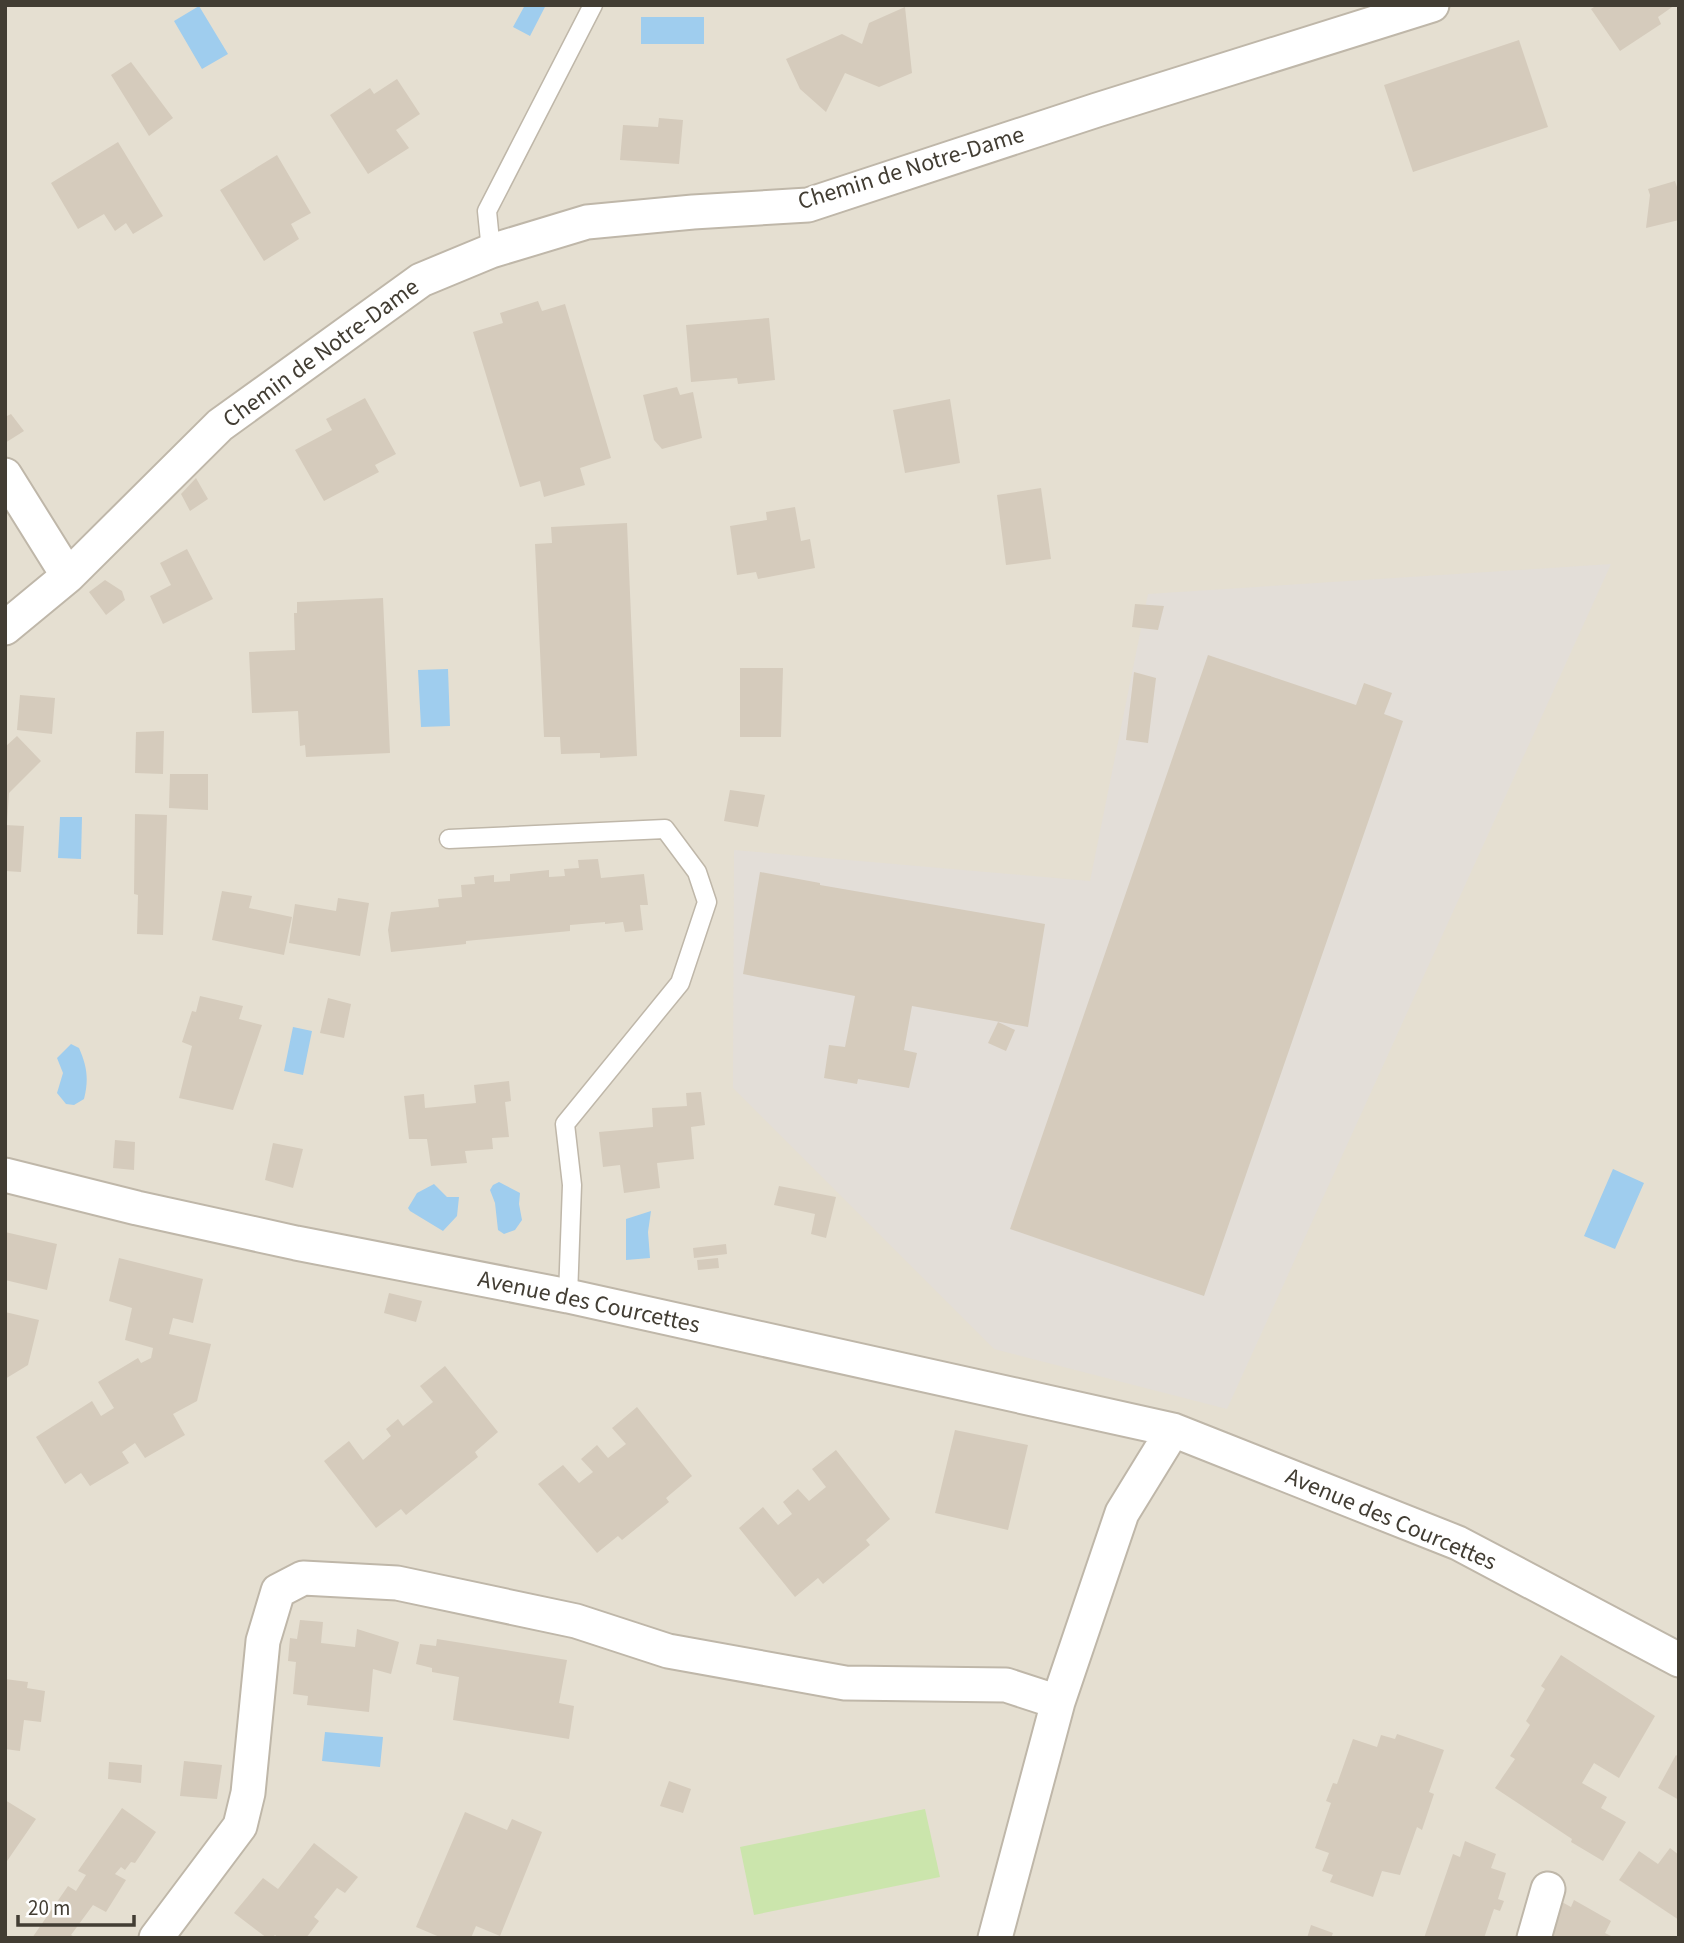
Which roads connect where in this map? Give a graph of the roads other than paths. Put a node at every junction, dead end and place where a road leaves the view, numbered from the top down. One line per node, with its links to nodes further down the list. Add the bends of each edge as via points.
1 (593, 5): 3 (lane, via 487,211)
2 (1432, 5): 3 (street, Chemin de Notre-Dame, via 808,205 587,222)
3 (491, 251): 5 (street, Chemin de Notre-Dame, via 421,280 219,425)
4 (5, 475): 5 (street)
5 (68, 576): 6 (street, Chemin de Notre-Dame)
6 (5, 628)
7 (449, 839): 9 (lane, via 666,829 697,872 707,902 680,983 565,1124 572,1185)
8 (5, 1175): 9 (street, Avenue des Courcettes, via 296,1243)
9 (568, 1296): 10 (street, Avenue des Courcettes)
10 (1173, 1430): 11 (street, Avenue des Courcettes, via 1458,1543); 12 (street, via 1122,1514)
11 (1679, 1660)
12 (1058, 1702): 14 (street, via 1006,1685 845,1683 668,1651 576,1621 397,1583 303,1578 278,1591 263,1641 253,1755 240,1826); 15 (street)
13 (1548, 1889): 16 (street)
14 (156, 1938)
15 (995, 1938)
16 (1534, 1938)

